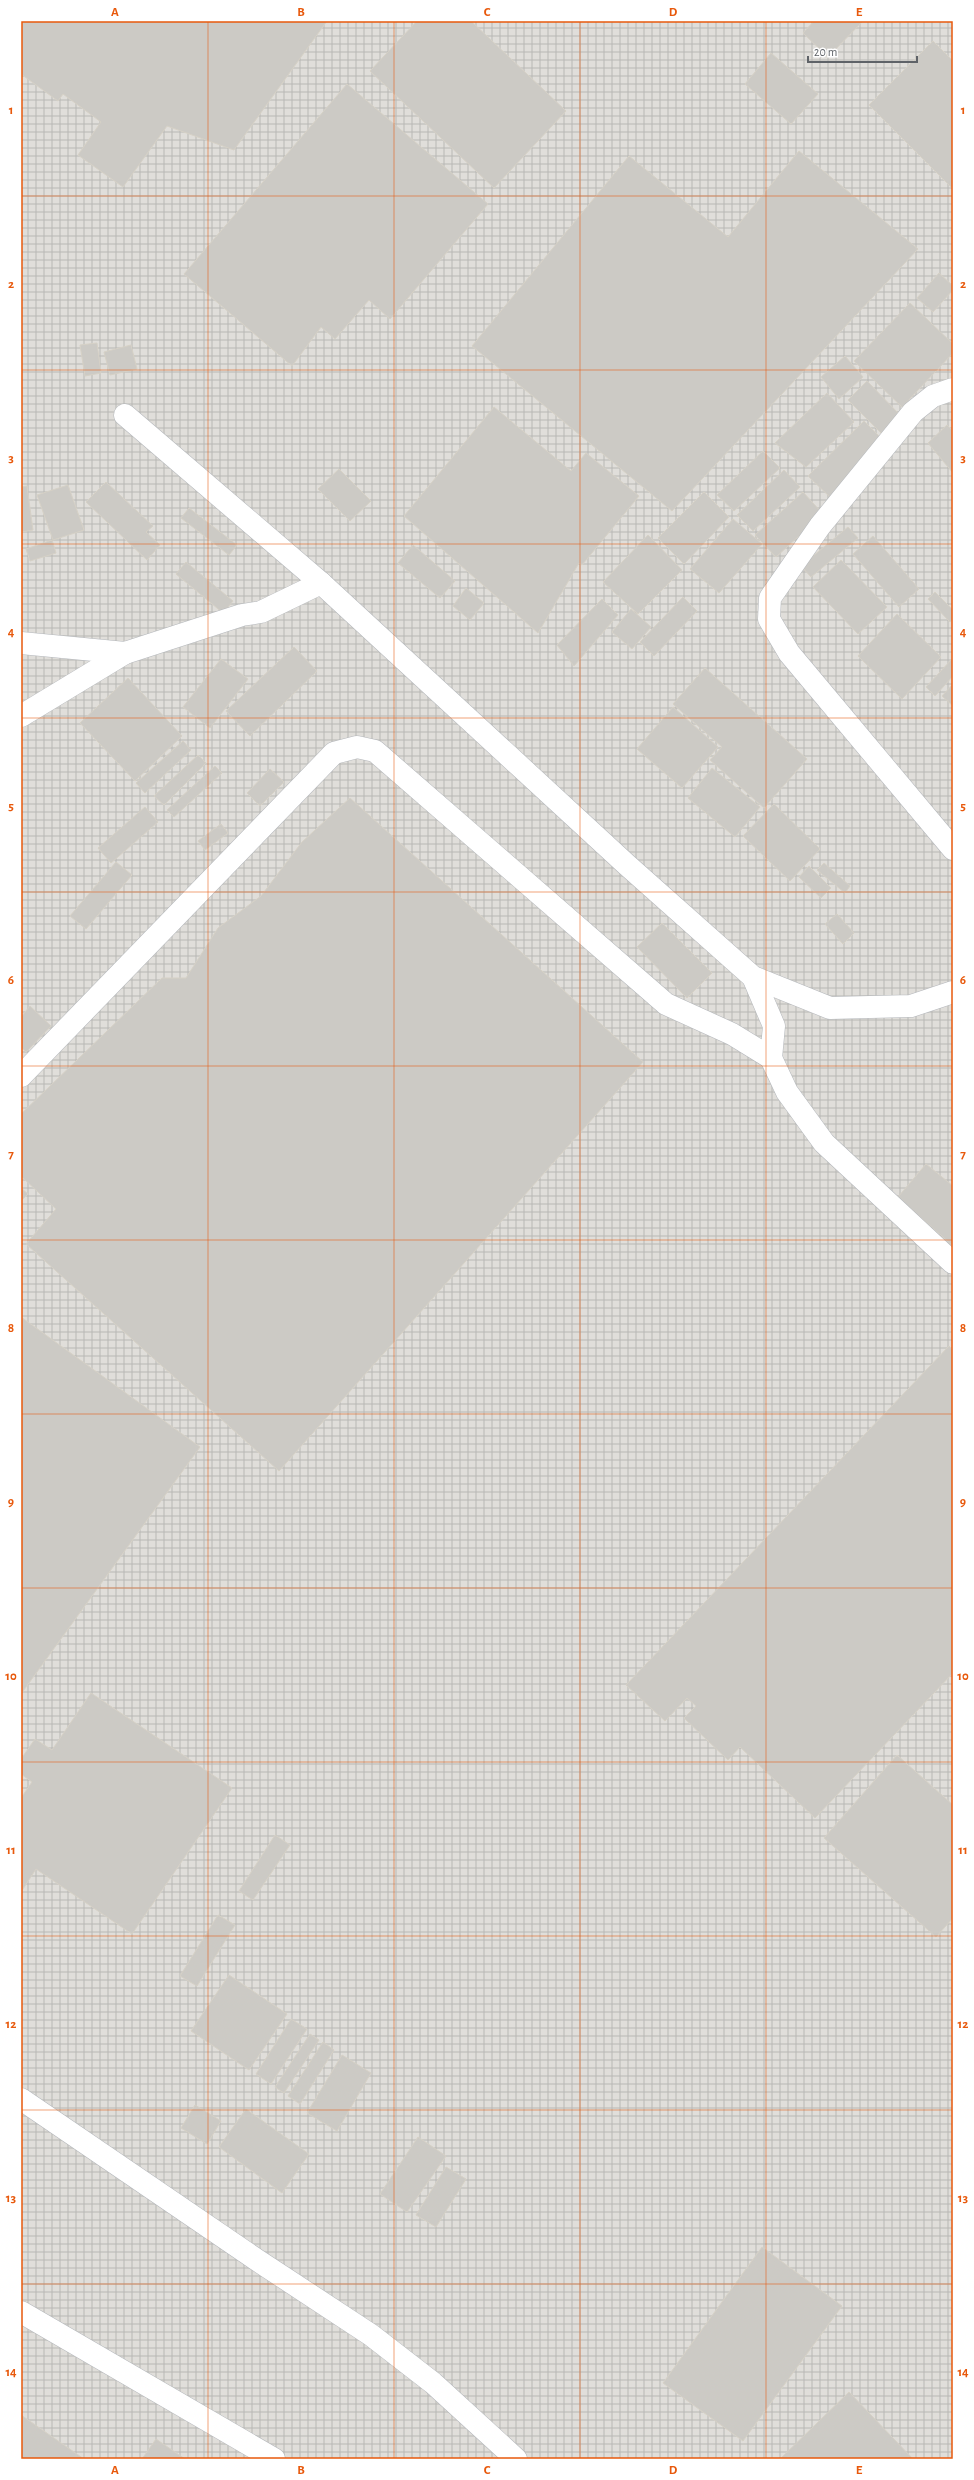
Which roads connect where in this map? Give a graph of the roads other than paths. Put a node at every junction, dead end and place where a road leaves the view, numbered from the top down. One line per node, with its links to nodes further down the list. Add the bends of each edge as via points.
1 (953, 389): 7 (lane, via 933,396 913,412 820,526 770,598 769,619 789,653)
2 (125, 415): 3 (lane)
3 (321, 583): 5 (lane, via 261,612); 8 (lane, via 627,865)
4 (21, 643): 5 (lane)
5 (125, 653): 6 (lane)
6 (21, 716)
7 (953, 849)
8 (753, 977): 9 (lane, via 830,1008 911,1006); 10 (lane, via 774,1026)
9 (953, 992)
10 (771, 1058): 11 (lane, via 732,1034 666,1004 375,752 357,747 334,753); 12 (lane, via 787,1092 824,1143)
11 (21, 1076)
12 (953, 1263)
13 (21, 2099): 16 (lane, via 371,2335 432,2383)
14 (21, 2312): 15 (lane)
15 (274, 2459)
16 (516, 2459)

